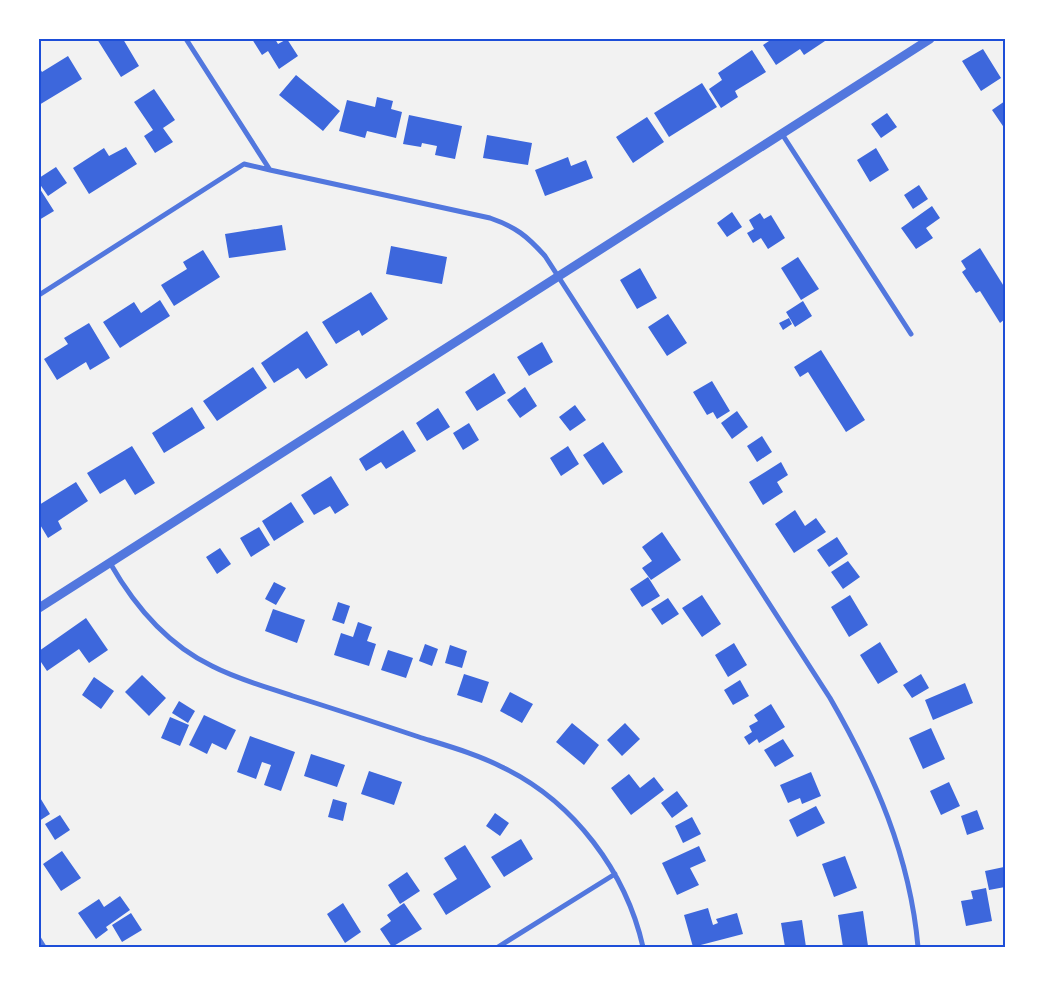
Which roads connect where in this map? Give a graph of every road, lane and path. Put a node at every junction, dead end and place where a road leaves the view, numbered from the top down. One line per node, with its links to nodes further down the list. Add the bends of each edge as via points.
1 (186, 39): 4 (street)
2 (930, 39): 3 (street)
3 (782, 134): 5 (street); 7 (street)
4 (270, 170): 5 (street, via 490,218 512,226 530,239); 6 (street, via 244,164)
5 (558, 277): 8 (street); 15 (street, via 830,698 860,751 885,806 904,865)
6 (39, 295)
7 (910, 334)
8 (110, 563): 9 (street); 10 (street, via 148,619 210,666 505,768 540,790 571,817 599,848)
9 (39, 608)
10 (615, 874): 13 (street); 14 (street, via 638,922)
11 (39, 939): 12 (street)
12 (44, 947)
13 (498, 947)
14 (643, 947)
15 (918, 947)

